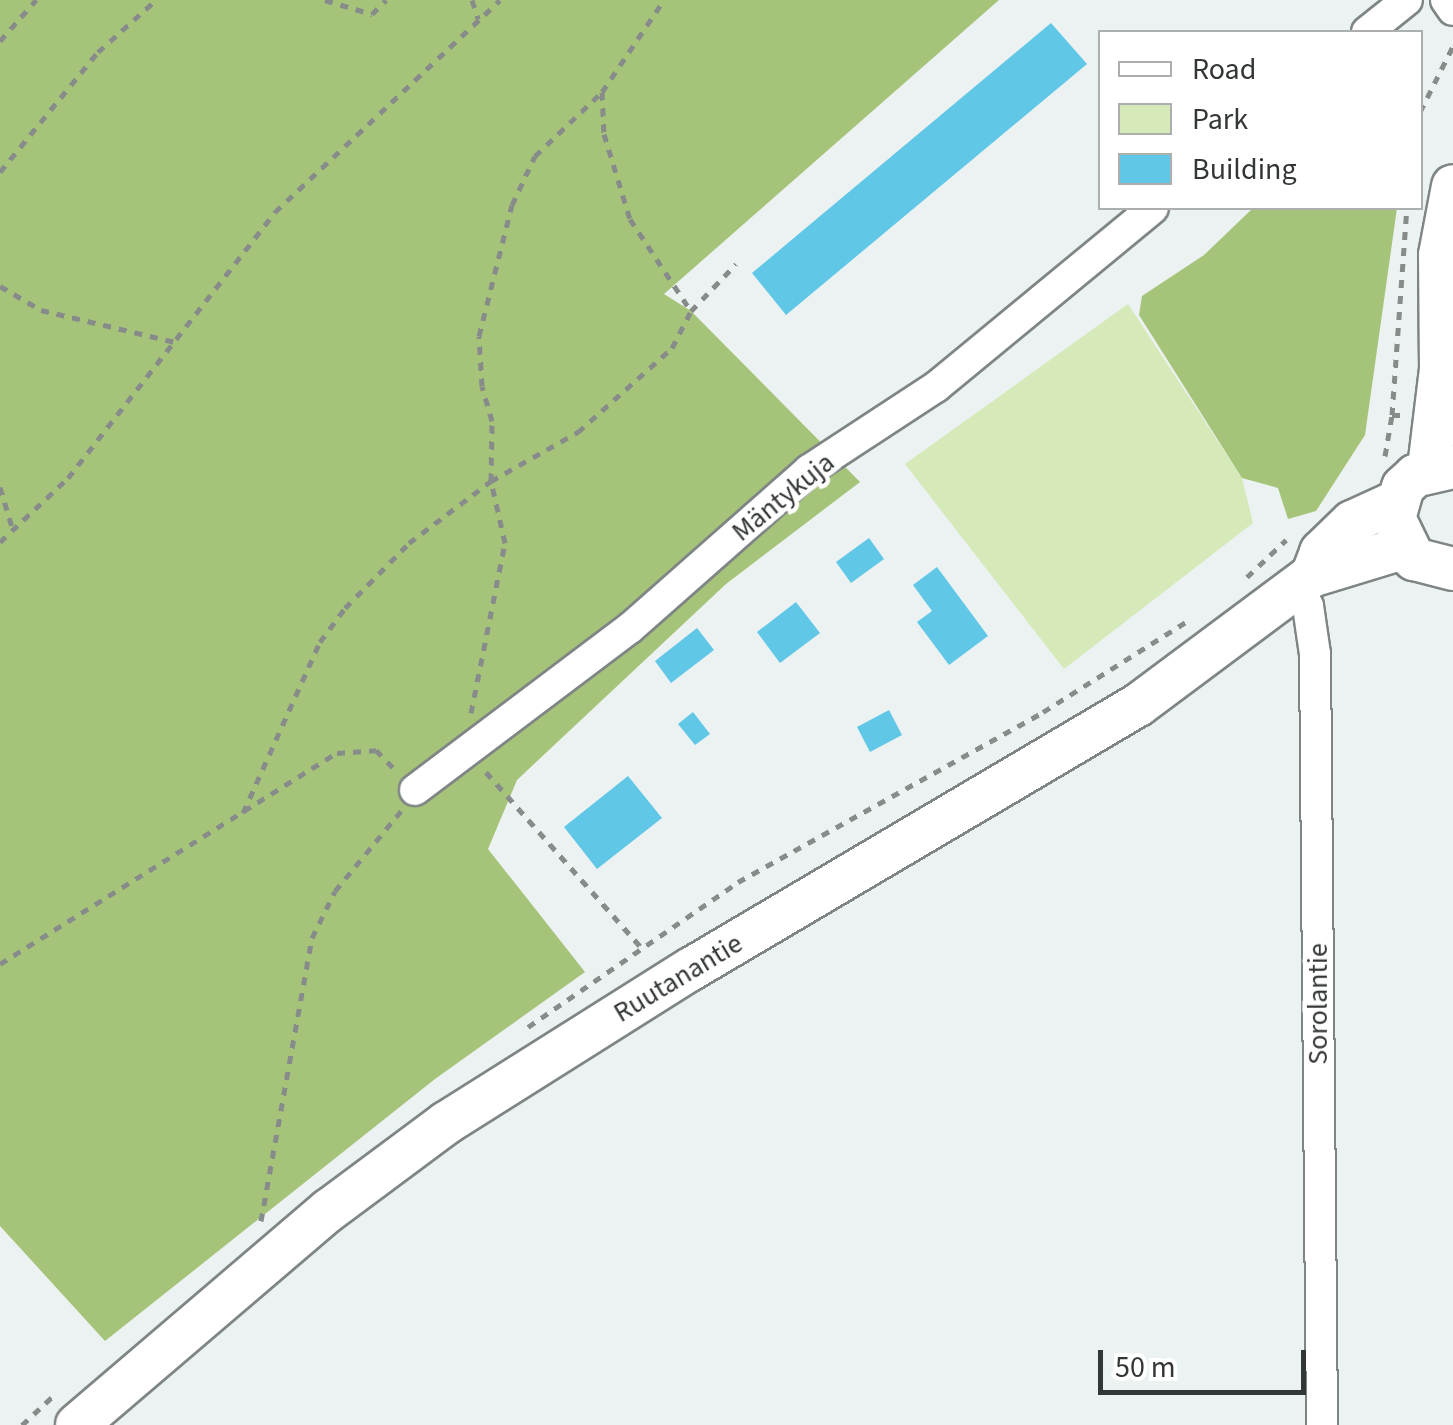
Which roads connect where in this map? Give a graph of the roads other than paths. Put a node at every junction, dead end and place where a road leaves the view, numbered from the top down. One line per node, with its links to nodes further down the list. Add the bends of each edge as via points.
1 (1408, 0): 4 (street)
2 (1446, 0): 3 (street)
3 (1453, 10)
4 (1370, 30)
5 (1453, 186): 7 (main road, via 1440,255)
6 (1152, 210): 13 (street, Mäntykuja, via 936,387 809,470 630,628)
7 (1447, 381): 8 (main road)
8 (1441, 467): 9 (main road, via 1403,488)
9 (1396, 502): 10 (main road); 12 (main road, Ruutanantie, via 1352,522 1321,552)
10 (1403, 548): 11 (main road, via 1426,566); 12 (main road, Ruutanantie, via 1349,559)
11 (1453, 569)
12 (1304, 582): 14 (main road, Ruutanantie, via 1138,705 691,969 446,1123 315,1221); 15 (street, Sorolantie, via 1316,654)
13 (415, 790)
14 (78, 1425)
15 (1322, 1425)

